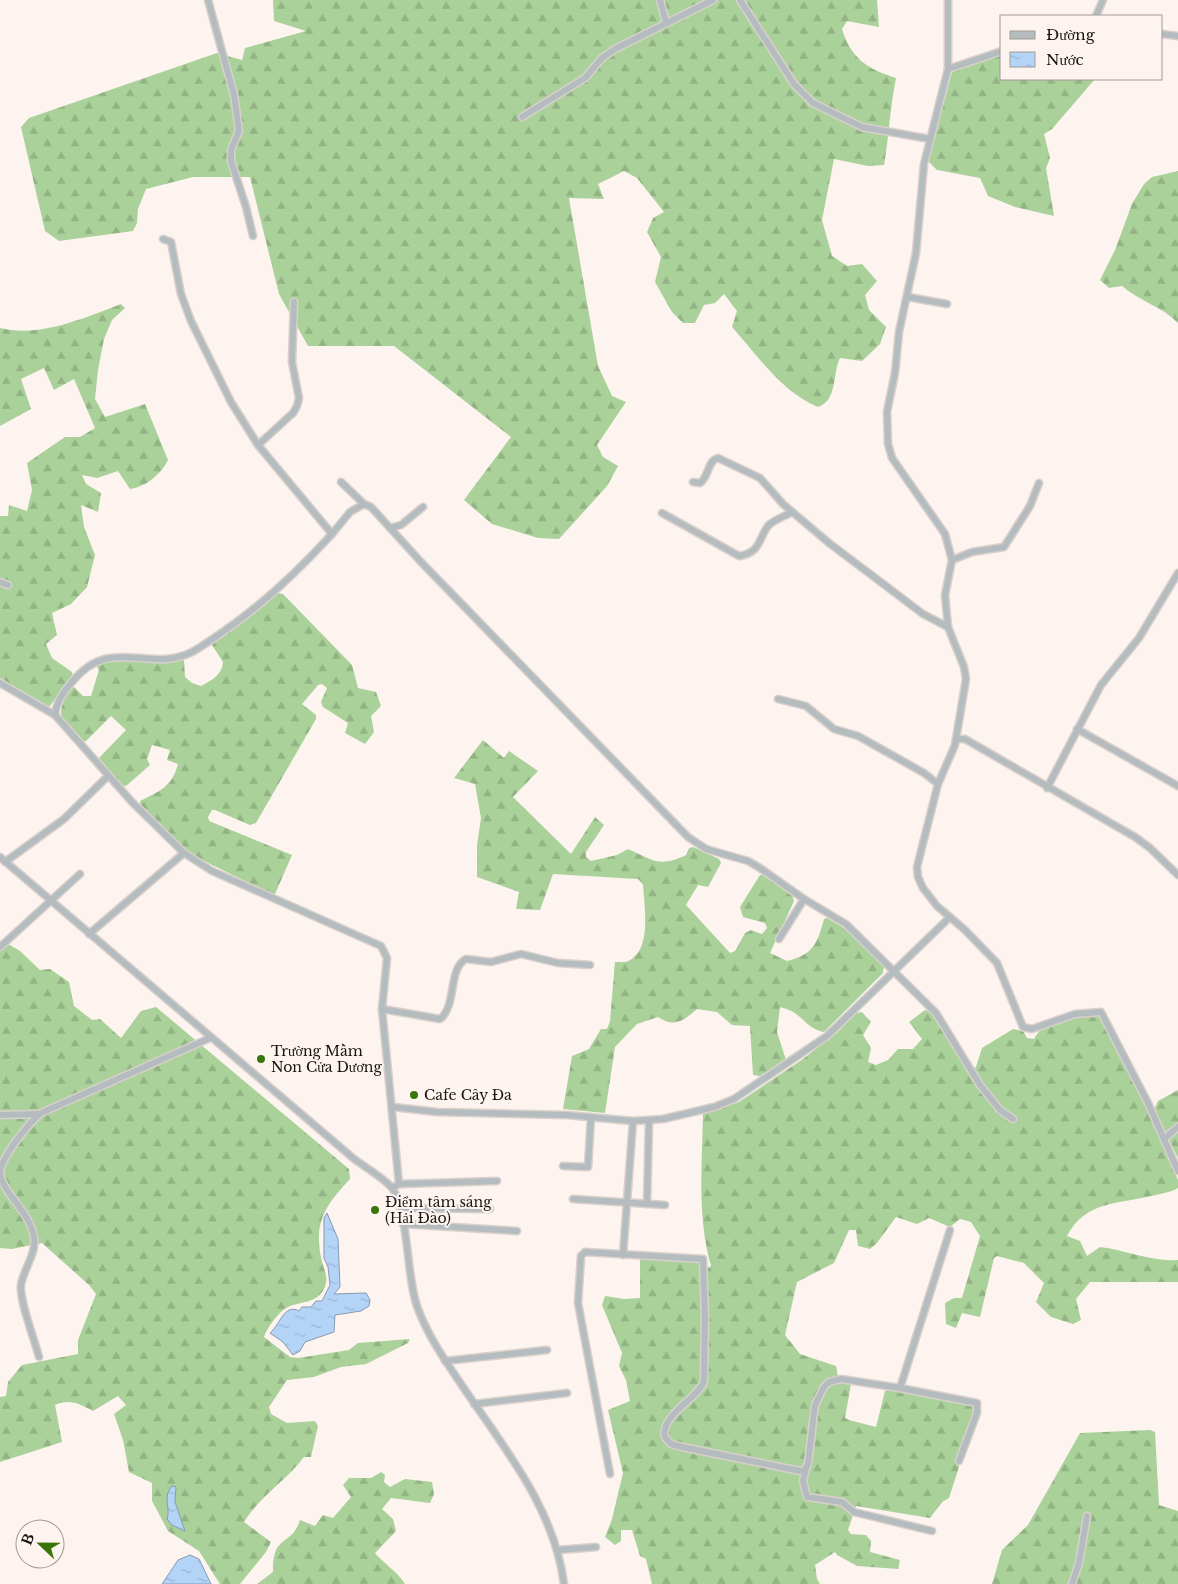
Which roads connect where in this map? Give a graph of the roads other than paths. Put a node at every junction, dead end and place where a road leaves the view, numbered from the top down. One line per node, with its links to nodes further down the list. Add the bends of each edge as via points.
1 (208, 0): 15 (street, via 234,95 239,131 231,150 231,161)
2 (660, 0): 8 (street)
3 (713, 0): 8 (street)
4 (740, 0): 14 (street, via 794,84 813,104 862,127)
5 (948, 0): 12 (street)
6 (1103, 0): 7 (street)
7 (1096, 15)
8 (666, 22): 13 (street, via 615,49 602,58 585,78)
9 (1163, 34): 10 (street)
10 (1178, 36)
11 (1000, 52): 12 (street)
12 (948, 69): 14 (street)
13 (522, 117)
14 (930, 139): 17 (street, via 921,185 916,253)
15 (253, 236)
16 (163, 239): 20 (street, via 171,242 181,294 191,320 223,388)
17 (908, 297): 19 (street); 30 (street, via 899,332 887,412 889,452 945,534)
18 (294, 302): 20 (street, via 292,362 299,398 297,406)
19 (948, 304)
20 (258, 446): 29 (street)
21 (341, 482): 24 (street)
22 (693, 482): 26 (street, via 702,482 712,461 718,458 760,478)
23 (1039, 483): 30 (street, via 1030,506 1004,547 972,552)
24 (364, 504): 28 (street, via 371,507); 29 (street, via 350,512)
25 (424, 507): 28 (street)
26 (792, 512): 27 (street, via 768,526 757,548 739,556); 34 (street, via 915,608)
27 (662, 513)
28 (390, 528): 48 (street, via 688,837 706,849 748,861)
29 (332, 534): 37 (street, via 267,600 192,652 165,659 106,658 87,666 55,705)
30 (952, 560): 34 (street, via 945,595)
31 (1178, 573): 38 (street, via 1139,638 1101,684)
32 (0, 582): 33 (street)
33 (8, 585)
34 (948, 627): 39 (street, via 966,679)
35 (0, 684): 37 (street)
36 (778, 699): 41 (street, via 806,706 834,729 858,736)
37 (54, 715): 40 (street)
38 (1078, 729): 42 (street); 43 (street)
39 (956, 739): 41 (street); 43 (street, via 965,739)
40 (108, 776): 44 (street); 45 (street, via 64,819)
41 (938, 784): 50 (street, via 917,872 923,888 936,906)
42 (1178, 786)
43 (1047, 788): 47 (street, via 1135,837)
44 (184, 854): 51 (street); 56 (street, via 212,870 381,946 387,958)
45 (3, 860): 49 (street)
46 (80, 874): 49 (street)
47 (1178, 875)
48 (804, 899): 52 (street); 55 (street, via 846,924)
49 (50, 901): 51 (street); 53 (street)
50 (950, 917): 55 (street); 66 (street, via 997,963 1023,1027 1032,1029 1075,1014 1101,1012)
51 (89, 934): 57 (street)
52 (778, 939)
53 (0, 947)
54 (590, 965): 56 (street, via 558,963 521,954 491,962 466,959 460,964 448,1009 440,1019)
55 (893, 971): 62 (street, via 936,1013 980,1085 1000,1110); 64 (street, via 826,1036 734,1099)
56 (382, 1009): 58 (street)
57 (210, 1038): 59 (street); 72 (street)
58 (393, 1107): 61 (street, via 437,1112); 71 (street)
59 (39, 1114): 60 (street); 69 (street, via 2,1162)
60 (0, 1115)
61 (591, 1117): 63 (street); 67 (street, via 588,1167)
62 (1013, 1119)
63 (633, 1121): 64 (street); 74 (street)
64 (649, 1121): 75 (street)
65 (1178, 1127): 66 (street)
66 (1164, 1139): 68 (street)
67 (563, 1166)
68 (1178, 1171)
69 (0, 1172): 84 (street, via 3,1183 25,1212 34,1237 33,1251 21,1287)
70 (497, 1181): 71 (street)
71 (398, 1184): 72 (street)
72 (392, 1188): 77 (street)
73 (573, 1199): 74 (street)
74 (627, 1203): 75 (street); 82 (street)
75 (647, 1204): 76 (street)
76 (665, 1204)
77 (400, 1208): 78 (street); 79 (street)
78 (490, 1209)
79 (403, 1224): 81 (street); 85 (street, via 412,1290 431,1338)
80 (950, 1230): 86 (street)
81 (517, 1231)
82 (623, 1255): 90 (street, via 703,1260 704,1381 700,1390 683,1403 669,1422 664,1433 666,1441 800,1471); 91 (street, via 589,1251 583,1254 578,1303)
83 (547, 1350): 85 (street)
84 (39, 1357)
85 (445, 1361): 88 (street)
86 (900, 1388): 89 (street, via 977,1403 977,1413); 90 (street, via 841,1379 829,1382 815,1406)
87 (566, 1393): 88 (street)
88 (474, 1404): 95 (street, via 534,1495 546,1516)
89 (959, 1461)
90 (807, 1466): 93 (street, via 803,1481 807,1497 842,1502 854,1512)
91 (610, 1474)
92 (1088, 1516): 97 (street)
93 (932, 1531)
94 (596, 1547): 95 (street)
95 (558, 1550): 96 (street)
96 (564, 1584)
97 (1072, 1584)

